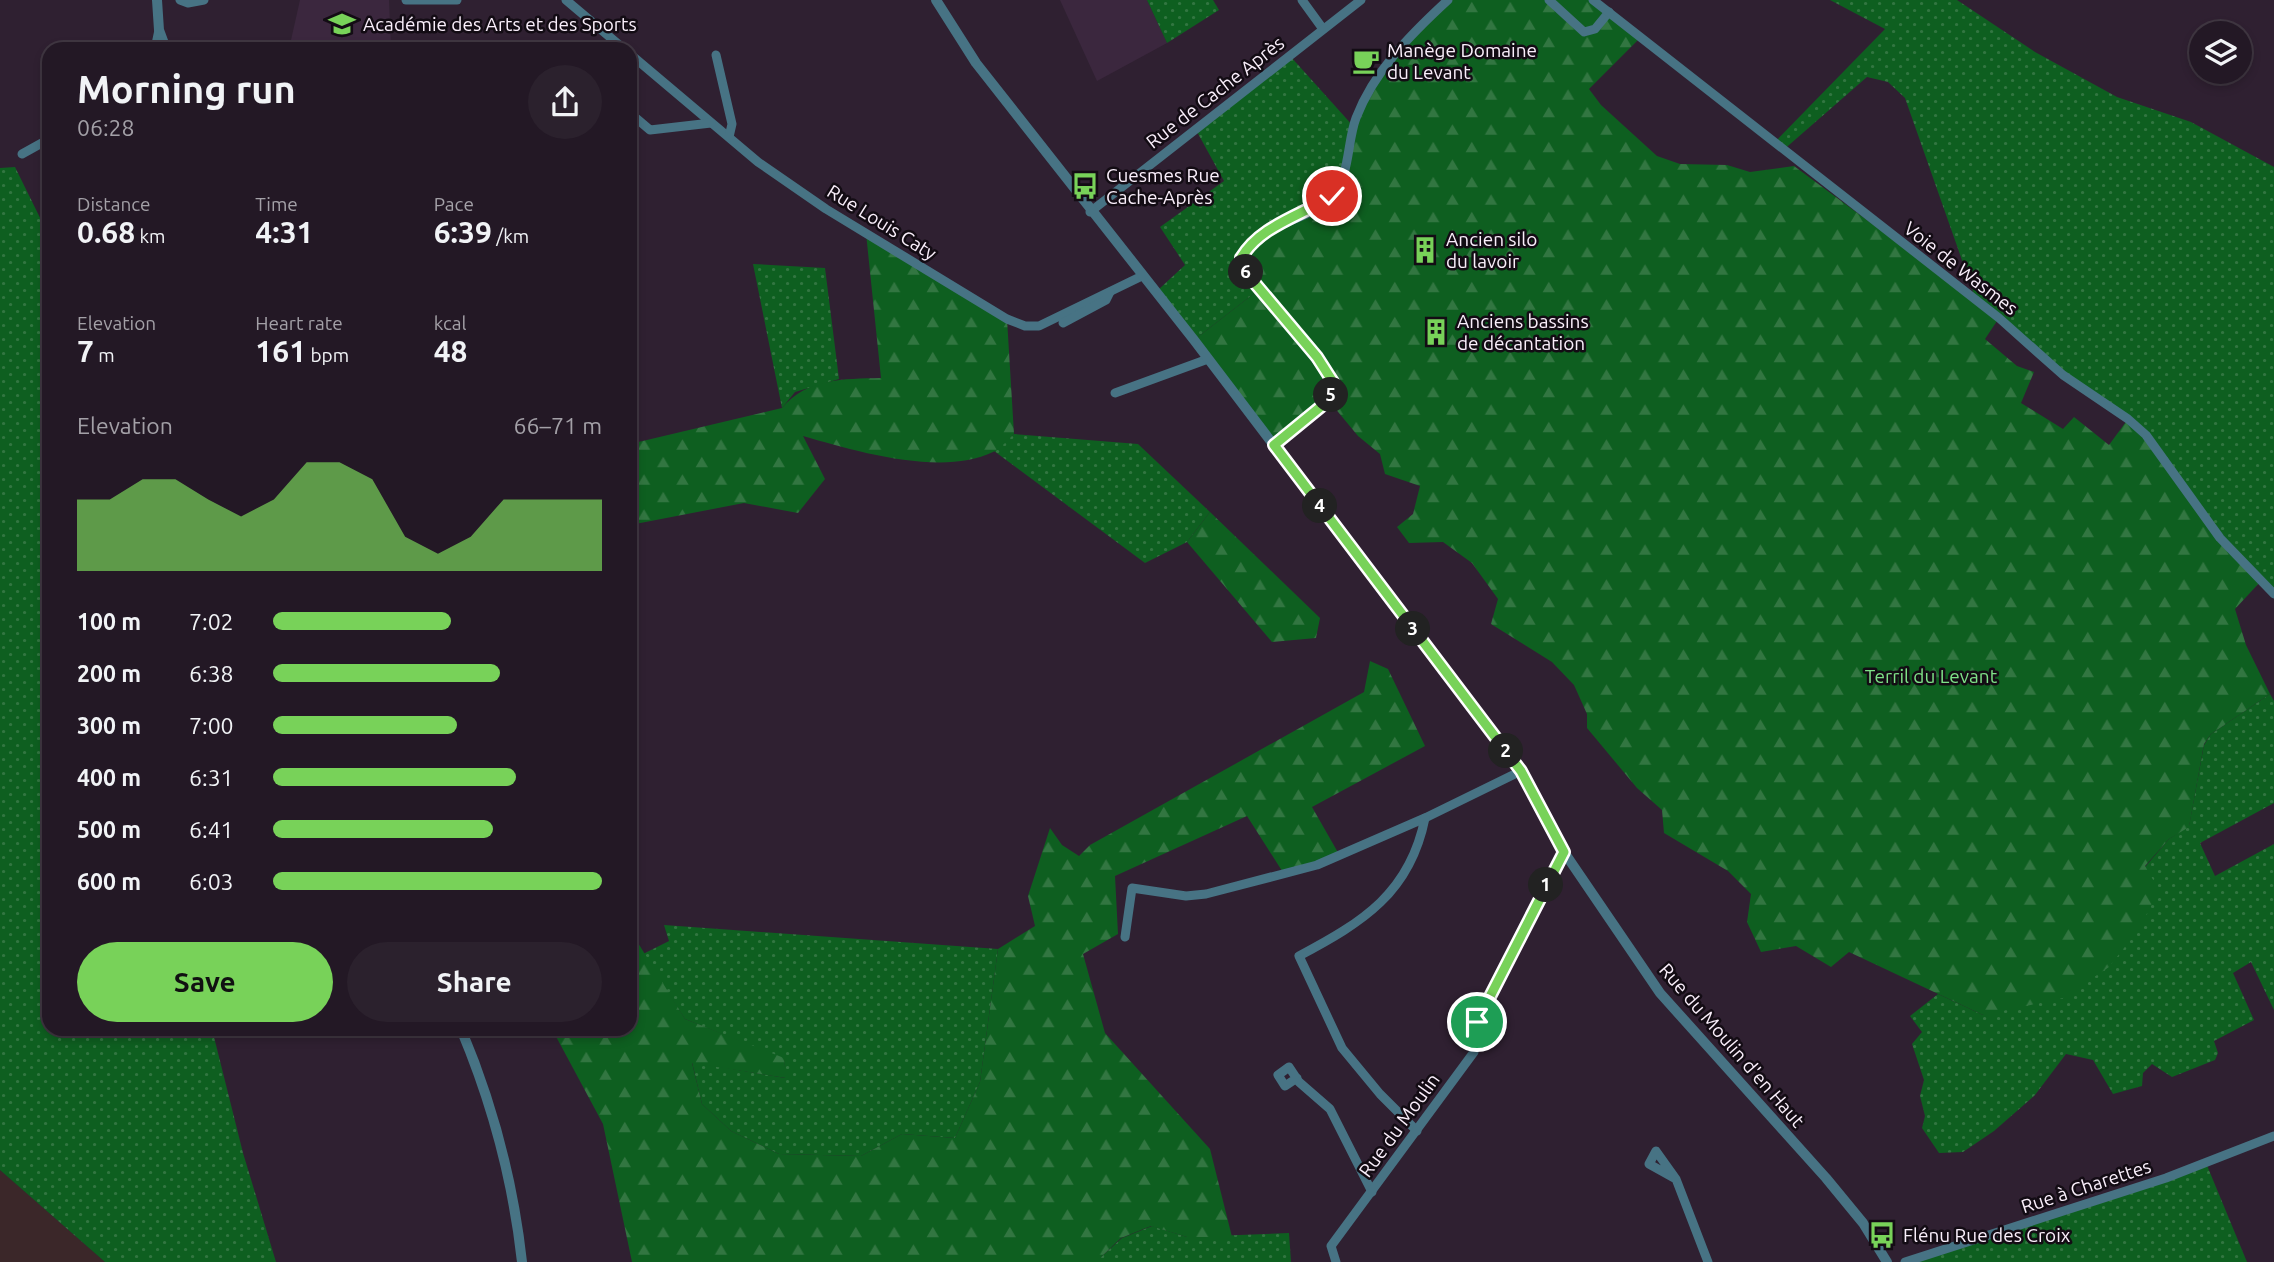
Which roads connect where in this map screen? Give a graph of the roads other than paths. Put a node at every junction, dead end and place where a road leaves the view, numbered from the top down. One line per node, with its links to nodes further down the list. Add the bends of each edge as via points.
1 (157, 0): 15 (street)
2 (180, 0): 3 (street)
3 (204, 0)
4 (406, 0): 5 (street)
5 (457, 0)
6 (566, 0): 18 (street)
7 (936, 0): 26 (street, Rue du Moulin d'en Haut, via 976,63)
8 (1302, 0): 14 (street)
9 (1361, 0): 14 (street, Rue de Cache Après)
10 (1448, 0): 32 (street, via 1371,85 1332,196 1265,231 1241,258 1242,268 1333,382 1329,400)
11 (1549, 0): 13 (street, via 1584,32 1595,29)
12 (1593, 0): 13 (street, Voie de Wasmes)
13 (1609, 12): 33 (street, Voie de Wasmes, via 1999,318 2063,375 2128,419 2161,453 2220,538)
14 (1323, 29): 26 (street, Rue de Cache Après)
15 (159, 30): 16 (street); 17 (street)
16 (156, 42)
17 (163, 42)
18 (616, 42)
19 (716, 55): 23 (street, via 732,124)
20 (637, 60): 22 (street, Rue Louis Caty)
21 (637, 119): 22 (street, via 650,130)
22 (712, 123): 23 (street, Rue Louis Caty)
23 (729, 137): 28 (street, Rue Louis Caty, via 827,209 1016,323 1039,326)
24 (42, 143): 25 (street)
25 (22, 154)
26 (1090, 212): 27 (street, Rue du Moulin d'en Haut)
27 (1142, 276): 28 (street, Rue Louis Caty); 30 (street, Rue du Moulin d'en Haut)
28 (1111, 291): 29 (street, via 1106,300)
29 (1063, 323)
30 (1208, 359): 31 (street); 32 (street, Rue du Moulin d'en Haut)
31 (1115, 393)
32 (1274, 445): 34 (street, Rue du Moulin d'en Haut)
33 (2274, 594)
34 (1521, 771): 35 (street); 36 (street, Rue du Moulin d'en Haut)
35 (1425, 818): 37 (street, via 1317,865 1206,894 1132,888); 40 (street, via 1419,846 1388,898 1338,935 1299,956 1342,1048)
36 (1564, 852): 40 (street, Rue du Moulin, via 1477,1022 1474,1052); 47 (street, Rue du Moulin d'en Haut, via 1660,993 1834,1188)
37 (1125, 937)
38 (464, 1036): 44 (street, via 503,1145)
39 (1297, 1078): 43 (street, via 1331,1109)
40 (1418, 1131): 43 (street, Rue du Moulin)
41 (2274, 1136): 48 (street, Rue à Charettes, via 2166,1178)
42 (1676, 1179): 46 (street)
43 (1372, 1192): 45 (street, Rue du Moulin, via 1331,1247)
44 (522, 1262)
45 (1336, 1262)
46 (1708, 1262)
47 (1887, 1262)
48 (1905, 1262)

